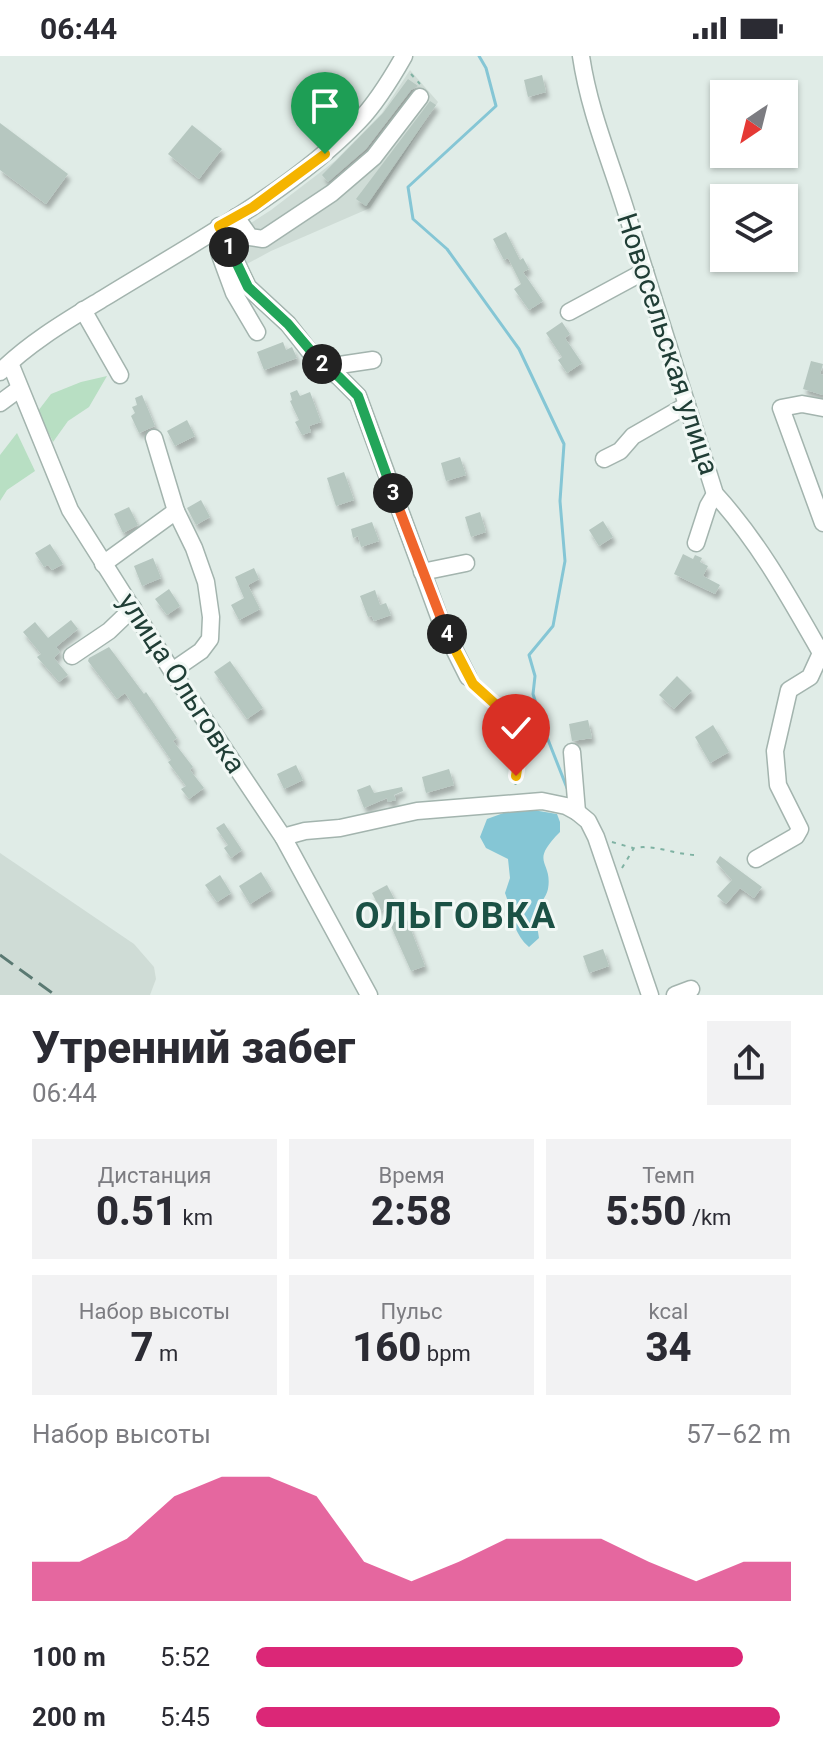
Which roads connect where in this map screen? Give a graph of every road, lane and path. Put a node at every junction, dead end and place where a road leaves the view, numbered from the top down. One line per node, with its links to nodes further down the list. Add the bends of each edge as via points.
1 (404, 56): 4 (street, via 360,119 325,154)
2 (581, 56): 6 (street, Новосельская улица, via 599,136)
3 (420, 97): 4 (street, via 374,157 263,239 250,237)
4 (236, 217): 5 (street)
5 (222, 233): 7 (street); 9 (street, via 220,255); 12 (street, via 248,287)
6 (645, 271): 8 (street); 16 (street, Новосельская улица)
7 (83, 310): 11 (street); 13 (street)
8 (569, 312)
9 (257, 332)
10 (373, 360): 12 (street)
11 (5, 367): 14 (street, улица Ольговка)
12 (326, 367): 26 (street, via 358,396)
13 (120, 375)
14 (19, 389): 15 (street); 25 (street, улица Ольговка, via 70,510)
15 (0, 403)
16 (687, 405): 19 (street); 20 (street, Новосельская улица)
17 (823, 408): 22 (street, via 781,408)
18 (154, 438): 21 (street)
19 (604, 459)
20 (715, 494): 23 (street); 28 (street, Новосельская улица, via 752,537)
21 (176, 511): 25 (street); 30 (street, via 206,582 211,617 210,639)
22 (823, 523)
23 (696, 543)
24 (466, 563): 26 (street)
25 (103, 564): 27 (street, улица Ольговка)
26 (422, 572): 31 (street)
27 (133, 608): 29 (street); 30 (street, улица Ольговка)
28 (822, 654): 39 (street, Новосельская улица, via 810,677 789,690 775,751 778,785 800,829)
29 (72, 656)
30 (172, 671): 35 (street, улица Ольговка)
31 (468, 677): 33 (path, via 505,713 520,749)
32 (572, 752): 34 (street)
33 (514, 794)
34 (577, 812): 35 (street, via 542,801 480,805 417,811); 42 (street, via 596,837)
35 (283, 837): 41 (street, улица Ольговка)
36 (605, 842): 37 (path)
37 (634, 848): 38 (path); 40 (path)
38 (697, 855)
39 (756, 859)
40 (617, 878)
41 (369, 995)
42 (650, 995)

